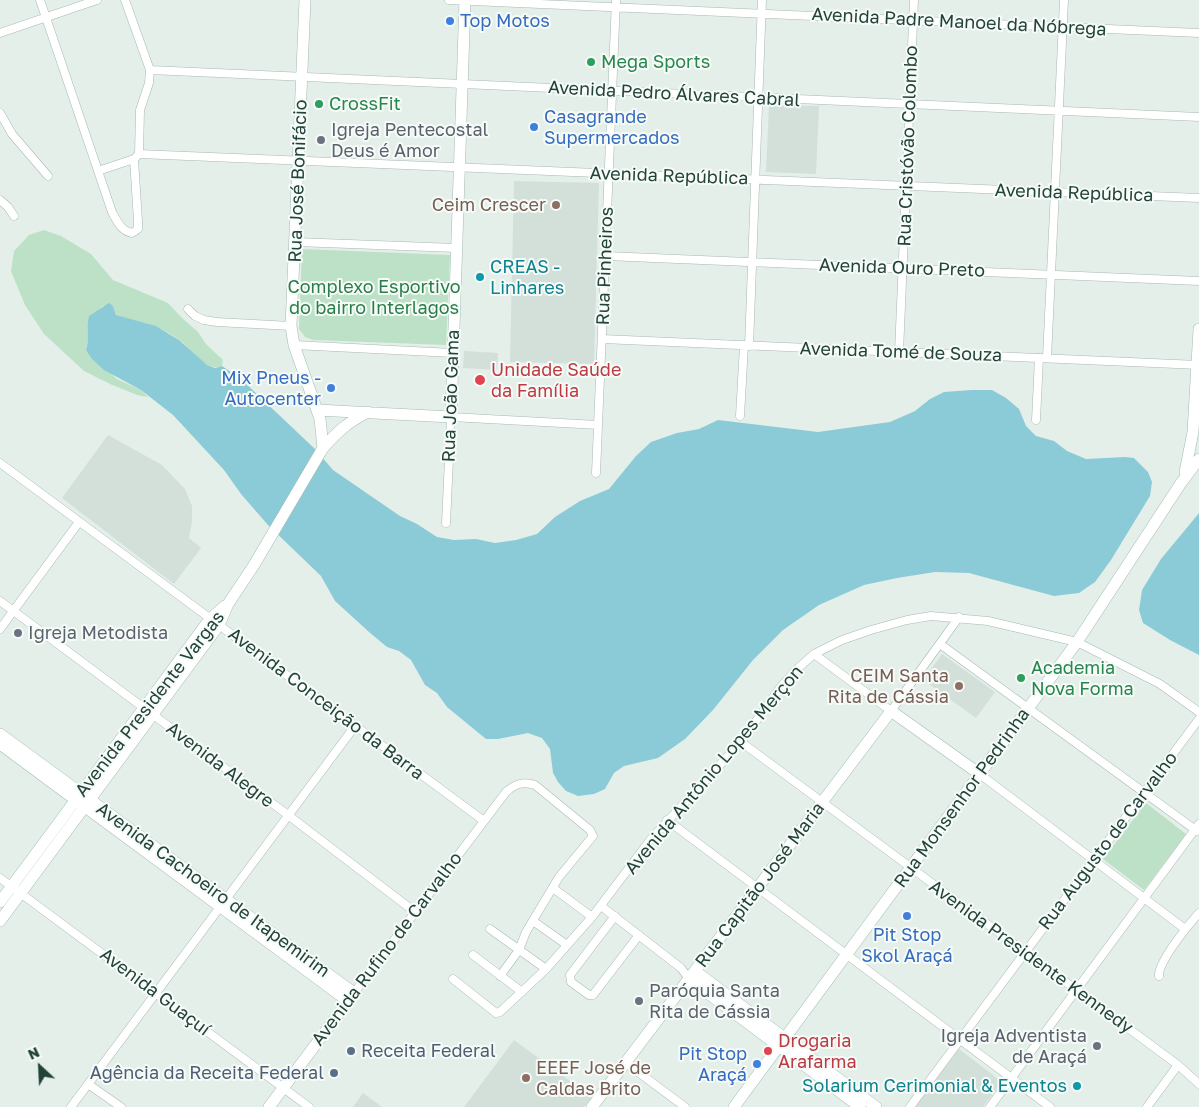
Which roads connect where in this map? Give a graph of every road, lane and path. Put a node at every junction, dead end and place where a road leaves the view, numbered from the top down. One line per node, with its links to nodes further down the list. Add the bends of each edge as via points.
1 (40, 0): 12 (street)
2 (97, 0): 12 (street)
3 (125, 0): 17 (street)
4 (305, 0): 18 (main road, Rua José Bonifácio)
5 (449, 0): 6 (street, Avenida Padre Manoel da Nóbrega)
6 (465, 0): 10 (street, Avenida Padre Manoel da Nóbrega); 19 (main road, Rua João Gama)
7 (762, 0): 11 (street)
8 (914, 0): 13 (street, Rua Cristóvão Colombo)
9 (1064, 0): 14 (street)
10 (616, 4): 11 (street, Avenida Padre Manoel da Nóbrega); 20 (street, Rua Pinheiros)
11 (761, 14): 13 (street, Avenida Padre Manoel da Nóbrega); 21 (street)
12 (46, 17): 15 (street); 29 (street)
13 (913, 20): 14 (street, Avenida Padre Manoel da Nóbrega); 22 (street, Rua Cristóvão Colombo)
14 (1062, 27): 16 (street, Avenida Padre Manoel da Nóbrega); 23 (street)
15 (0, 33)
16 (1199, 33)
17 (150, 70): 18 (street, Avenida Pedro Álvares Cabral); 26 (street, via 140,110)
18 (302, 77): 19 (street, Avenida Pedro Álvares Cabral); 27 (main road, Rua José Bonifácio)
19 (462, 84): 20 (street, Avenida Pedro Álvares Cabral); 28 (main road, Rua João Gama)
20 (612, 91): 21 (street, Avenida Pedro Álvares Cabral); 30 (street, Rua Pinheiros)
21 (758, 98): 22 (street, Avenida Pedro Álvares Cabral); 32 (street)
22 (910, 104): 23 (street, Avenida Pedro Álvares Cabral); 33 (street, Rua Cristóvão Colombo)
23 (1059, 111): 25 (street, Avenida Pedro Álvares Cabral); 34 (street)
24 (0, 113): 31 (street, via 12,134)
25 (1199, 117)
26 (136, 156): 27 (street, Avenida República); 29 (street, Avenida República); 29 (street, via 138,229 135,232 127,232 120,226)
27 (299, 160): 28 (street, Avenida República); 38 (main road, Rua José Bonifácio)
28 (459, 167): 30 (street, Avenida República); 39 (main road, Rua João Gama)
29 (98, 171)
30 (609, 173): 32 (street, Avenida República); 40 (street, Rua Pinheiros)
31 (48, 176)
32 (755, 180): 33 (street, Avenida República); 41 (street)
33 (906, 186): 34 (street, Avenida República); 42 (street, Rua Cristóvão Colombo)
34 (1055, 192): 35 (street, Avenida República); 43 (street)
35 (1199, 198)
36 (0, 200): 37 (street)
37 (14, 216)
38 (296, 242): 39 (street); 46 (main road, Rua José Bonifácio)
39 (456, 248): 52 (main road, Rua João Gama)
40 (606, 256): 41 (street, Avenida Ouro Preto); 48 (street, Rua Pinheiros)
41 (752, 262): 42 (street, Avenida Ouro Preto); 50 (street)
42 (902, 268): 43 (street, Avenida Ouro Preto); 51 (street, Rua Cristóvão Colombo)
43 (1051, 275): 44 (street, Avenida Ouro Preto); 53 (street)
44 (1199, 281)
45 (188, 309): 46 (street, via 204,320)
46 (291, 326): 49 (main road, Rua José Bonifácio)
47 (1199, 329): 54 (main road)
48 (602, 339): 50 (street, Avenida Tomé de Souza); 60 (street, Rua Pinheiros)
49 (294, 345): 52 (street); 55 (main road, Rua José Bonifácio)
50 (747, 346): 51 (street, Avenida Tomé de Souza); 58 (street)
51 (899, 352): 53 (street, Avenida Tomé de Souza)
52 (453, 353): 57 (main road, Rua João Gama)
53 (1043, 358): 54 (street, Avenida Tomé de Souza); 59 (street)
54 (1198, 365): 61 (main road)
55 (317, 410): 56 (main road); 62 (main road, Rua José Bonifácio)
56 (368, 412): 57 (main road); 62 (main road, Avenida Presidente Vargas, via 338,431)
57 (451, 416): 60 (street); 68 (street, Rua João Gama)
58 (740, 416)
59 (1036, 420)
60 (598, 425): 65 (street, Rua Pinheiros)
61 (1196, 436): 66 (main road)
62 (322, 450): 72 (main road, Avenida Presidente Vargas)
63 (1199, 459): 66 (main road)
64 (0, 463): 67 (street, Avenida Conceição da Barra)
65 (596, 473)
66 (1181, 483): 74 (main road, Rua Monsenhor Pedrinha)
67 (79, 522): 70 (street); 72 (street, Avenida Conceição da Barra)
68 (446, 523)
69 (0, 601): 70 (street, Avenida Alegre)
70 (14, 611): 73 (street); 78 (street, Avenida Alegre)
71 (959, 618): 74 (street, Avenida Antônio Lopes Merçon, via 988,621); 75 (street); 76 (street, Avenida Antônio Lopes Merçon, via 932,616 907,620 842,640)
72 (215, 622): 78 (main road, Avenida Presidente Vargas); 82 (street, Avenida Conceição da Barra)
73 (0, 630)
74 (1077, 642): 77 (main road, Rua Monsenhor Pedrinha); 80 (street, Avenida Antônio Lopes Merçon, via 1160,684)
75 (940, 644): 77 (street); 79 (street)
76 (814, 654): 79 (street); 84 (street, Avenida Antônio Lopes Merçon, via 779,689)
77 (1028, 708): 86 (main road, Rua Monsenhor Pedrinha); 87 (street)
78 (148, 711): 88 (main road, Avenida Presidente Vargas); 90 (street, Avenida Alegre)
79 (891, 711): 86 (main road); 89 (main road, Rua Capitão José Maria)
80 (1199, 712)
81 (1199, 719): 87 (street, Rua Augusto de Carvalho)
82 (355, 726): 90 (street); 92 (street, Avenida Conceição da Barra)
83 (0, 734): 88 (main road, Avenida Cachoeiro de Itapemirim)
84 (741, 742): 89 (street, Avenida Presidente Kennedy); 91 (street, Avenida Antônio Lopes Merçon)
85 (0, 744): 88 (main road)
86 (981, 774): 94 (street); 95 (main road, Rua Monsenhor Pedrinha)
87 (1144, 792): 93 (street); 94 (street, Rua Augusto de Carvalho)
88 (83, 800): 99 (main road, Avenida Presidente Vargas); 102 (main road, Avenida Cachoeiro de Itapemirim)
89 (822, 802): 95 (street, Avenida Presidente Kennedy); 98 (main road, Rua Capitão José Maria)
90 (288, 815): 102 (street); 104 (street, Avenida Alegre)
91 (667, 820): 98 (street); 103 (street, Avenida Antônio Lopes Merçon)
92 (484, 821): 97 (street, Avenida Rufino de Carvalho, via 506,792 513,786 528,782 592,833 592,839); 104 (street, Avenida Rufino de Carvalho)
93 (1198, 829): 100 (street)
94 (1094, 860): 100 (street); 115 (street, Rua Augusto de Carvalho)
95 (911, 868): 115 (street, Avenida Presidente Kennedy); 117 (main road, Rua Monsenhor Pedrinha)
96 (0, 878): 99 (street, Avenida Guaçuí)
97 (553, 888): 107 (street); 109 (street)
98 (757, 888): 117 (street); 119 (main road, Rua Capitão José Maria)
99 (16, 890): 101 (main road, Avenida Presidente Vargas); 108 (main road, Avenida Presidente Vargas); 125 (street, Avenida Guaçuí)
100 (1144, 898): 110 (street); 123 (street)
101 (0, 902)
102 (223, 903): 125 (street); 126 (main road, Avenida Cachoeiro de Itapemirim)
103 (601, 906): 106 (street); 107 (street, Avenida Antônio Lopes Merçon)
104 (415, 912): 126 (street, Avenida Rufino de Carvalho)
105 (1199, 913): 110 (street)
106 (615, 916): 112 (street); 112 (street, via 569,977 571,982 589,995 594,994)
107 (592, 917): 113 (street, Avenida Antônio Lopes Merçon)
108 (0, 921)
109 (533, 921): 113 (street); 114 (street)
110 (1185, 929): 121 (street, via 1160,967)
111 (490, 930): 114 (street)
112 (639, 936): 119 (street)
113 (568, 945): 118 (street, Avenida Antônio Lopes Merçon)
114 (519, 950): 118 (street); 120 (street)
115 (1025, 952): 123 (street, Avenida Presidente Kennedy); 127 (street, Rua Augusto de Carvalho)
116 (473, 955): 120 (street)
117 (847, 955): 127 (street); 128 (main road, Rua Monsenhor Pedrinha)
118 (546, 969): 124 (street, Avenida Antônio Lopes Merçon)
119 (692, 975): 128 (main road); 129 (main road, Rua Capitão José Maria)
120 (500, 976): 124 (street)
121 (1159, 976)
122 (453, 979): 124 (street, Avenida Antônio Lopes Merçon, via 496,1013)
123 (1076, 990): 130 (street, Avenida Presidente Kennedy); 131 (street)
124 (522, 992)
125 (156, 993): 132 (street); 134 (street, Avenida Guaçuí)
126 (351, 997): 134 (main road, Avenida Rufino de Carvalho)
127 (960, 1040): 131 (street); 144 (street, Rua Augusto de Carvalho)
128 (782, 1043): 141 (main road, Rua Monsenhor Pedrinha); 142 (main road); 143 (main road)
129 (626, 1063): 139 (main road, Rua Capitão José Maria); 140 (street)
130 (1178, 1065): 133 (street, Avenida Presidente Kennedy); 147 (street)
131 (1011, 1078): 145 (street); 146 (street)
132 (88, 1084): 135 (street); 136 (street)
133 (1199, 1084)
134 (283, 1088): 137 (main road, Avenida Rufino de Carvalho); 138 (street, Avenida Guaçuí)
135 (71, 1107)
136 (120, 1107)
137 (269, 1107)
138 (309, 1107)
139 (592, 1107)
140 (685, 1107)
141 (734, 1107)
142 (860, 1107)
143 (876, 1107)
144 (910, 1107)
145 (990, 1107)
146 (1050, 1107)
147 (1147, 1107)

